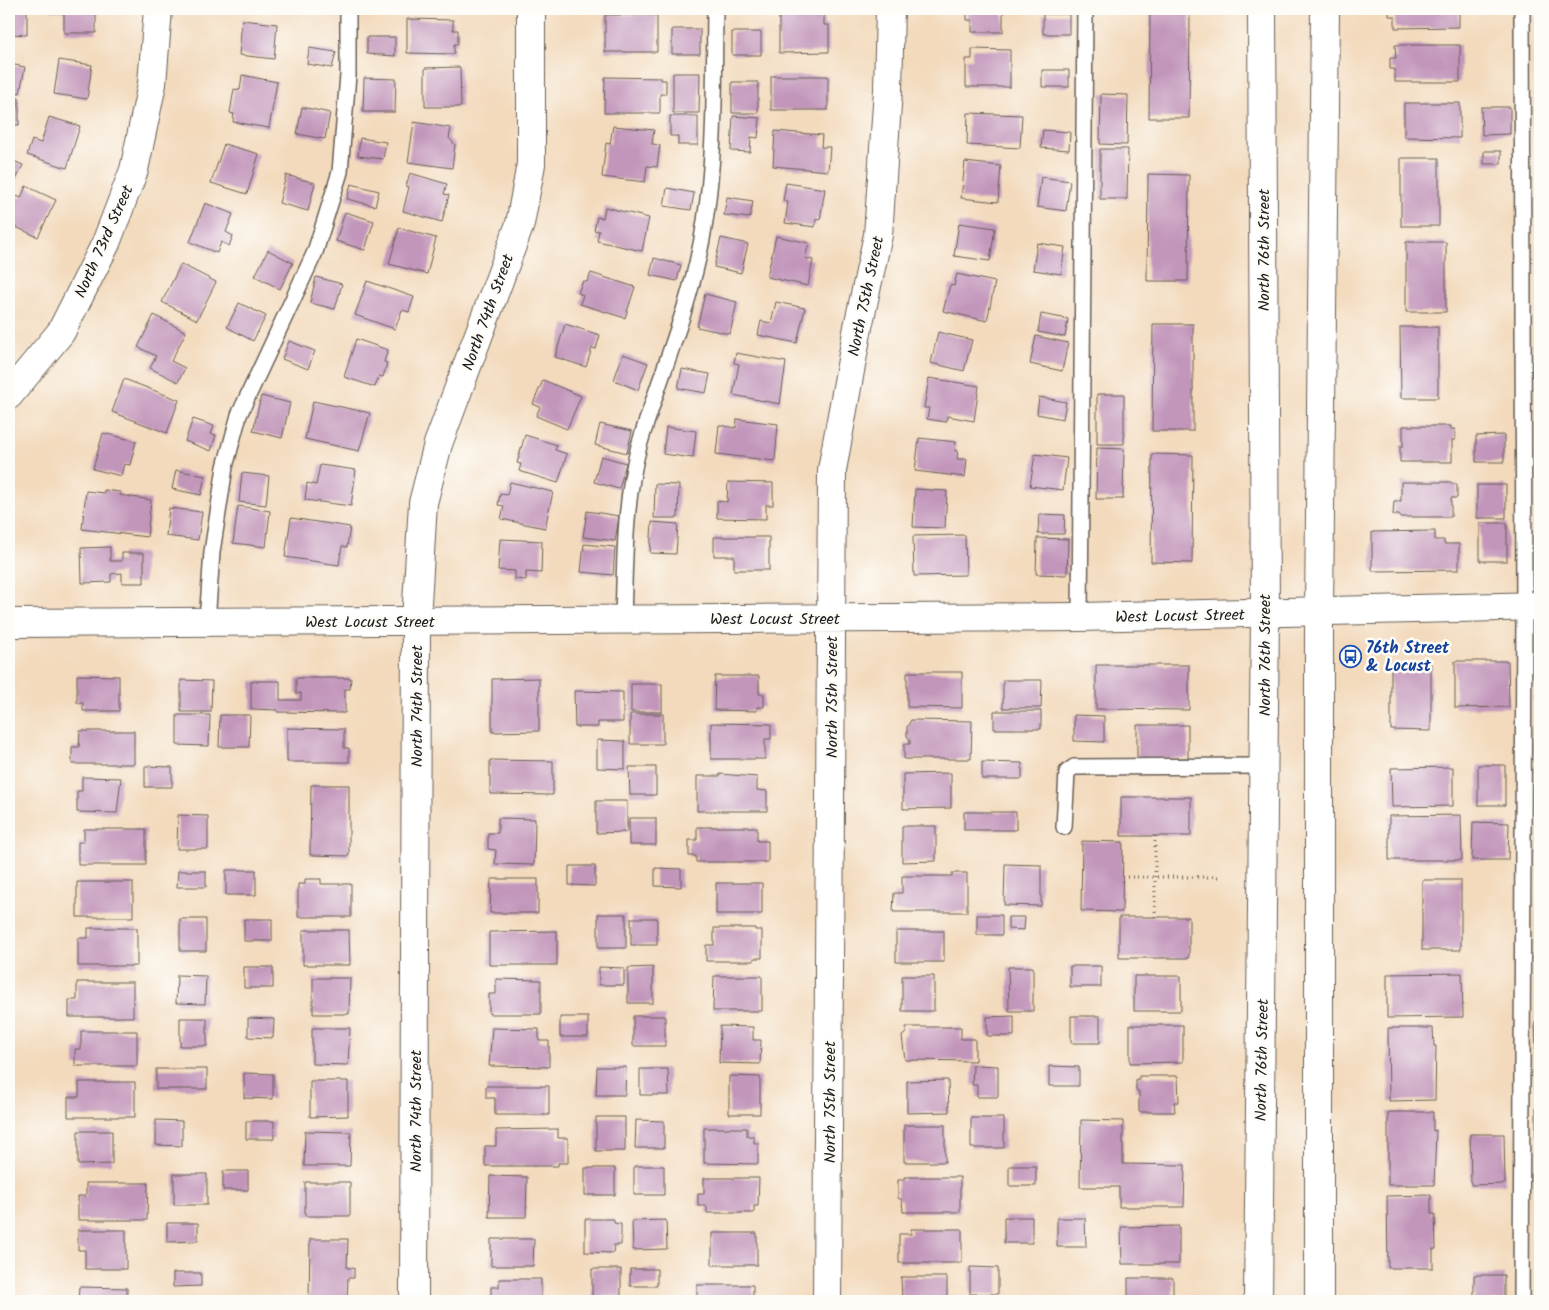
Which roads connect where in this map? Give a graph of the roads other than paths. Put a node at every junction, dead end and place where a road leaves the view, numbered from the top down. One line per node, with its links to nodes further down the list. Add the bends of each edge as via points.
1 (158, 9): 10 (street, North 73rd Street, via 152,84 134,170 106,243 61,332)
2 (348, 9): 18 (lane, via 348,74 340,172 315,252 239,415 223,476 212,552)
3 (531, 9): 16 (street, North 74th Street, via 531,164 520,224 438,444 423,503)
4 (715, 9): 17 (lane, via 714,133 705,221 689,296 639,448 628,507)
5 (890, 9): 15 (street, North 75th Street, via 878,235 832,470)
6 (1084, 9): 14 (lane)
7 (1262, 9): 13 (street, North 76th Street)
8 (1325, 9): 12 (street)
9 (1522, 9): 11 (lane)
10 (9, 394)
11 (1532, 606): 12 (street, West Locust Street); 26 (lane)
12 (1319, 612): 13 (street, West Locust Street); 25 (street)
13 (1264, 614): 14 (street, West Locust Street); 20 (street, North 76th Street)
14 (1080, 617): 15 (street, West Locust Street)
15 (831, 618): 17 (street, West Locust Street); 23 (street, North 75th Street)
16 (416, 620): 17 (street, West Locust Street); 18 (street, West Locust Street); 22 (street, North 74th Street)
17 (623, 620)
18 (207, 622): 19 (street, West Locust Street)
19 (9, 623)
20 (1263, 766): 21 (lane, via 1074,767 1067,772); 24 (street, North 76th Street)
21 (1064, 827)
22 (414, 1301)
23 (828, 1301)
24 (1258, 1301)
25 (1319, 1301)
26 (1521, 1301)

